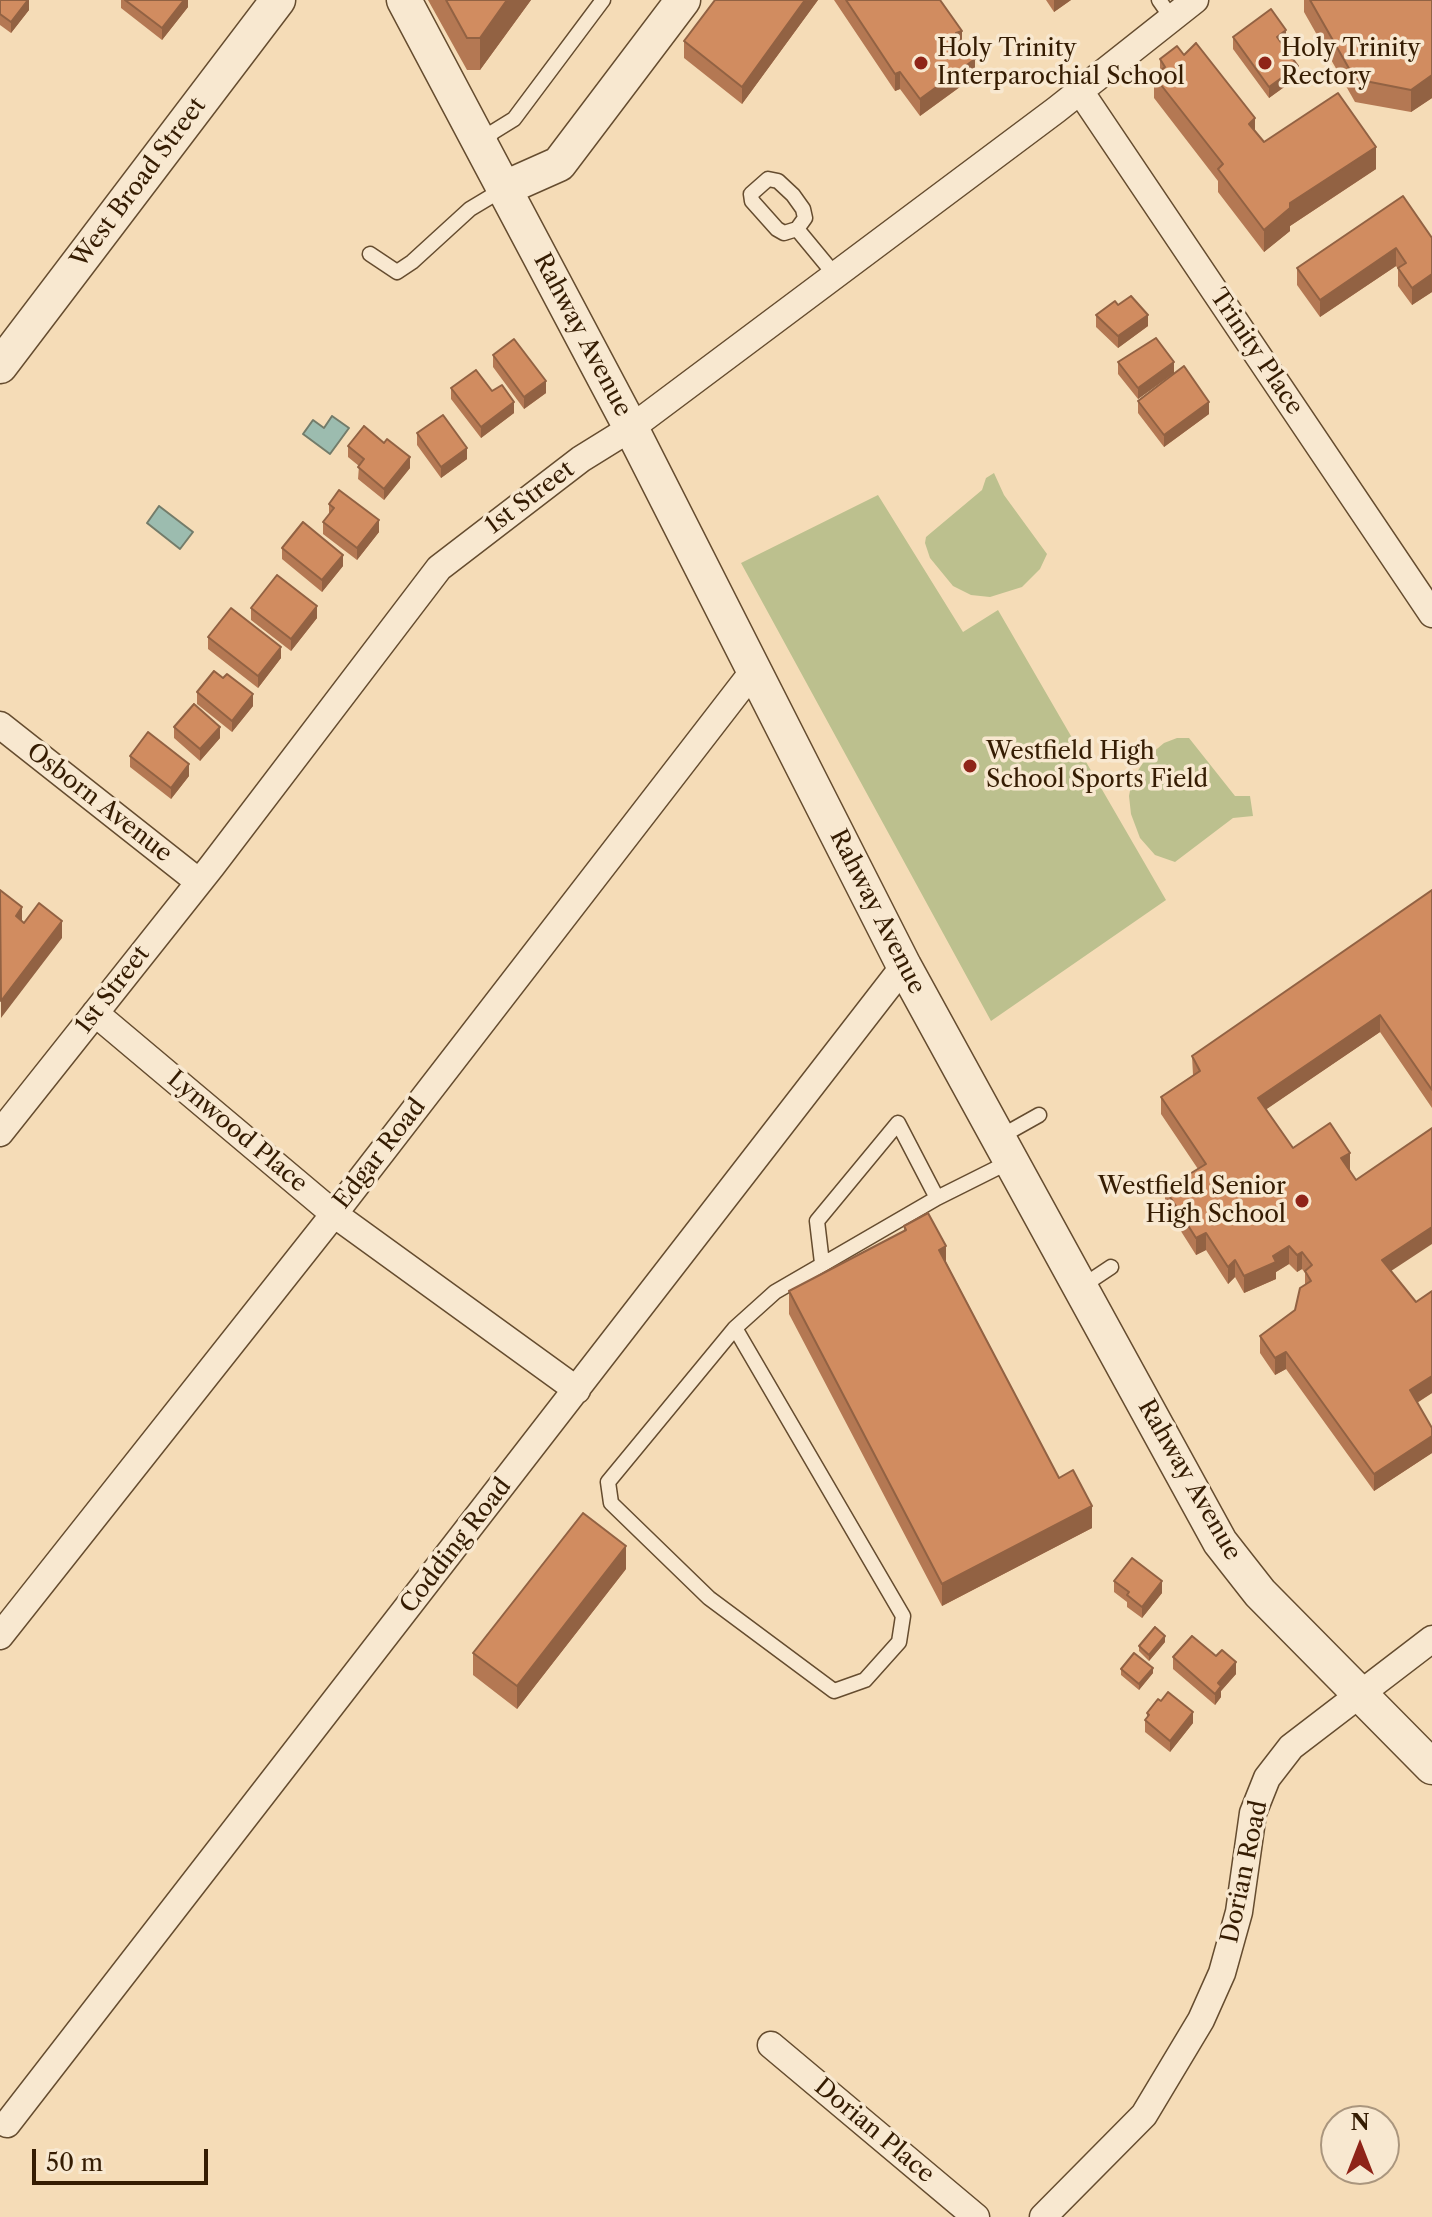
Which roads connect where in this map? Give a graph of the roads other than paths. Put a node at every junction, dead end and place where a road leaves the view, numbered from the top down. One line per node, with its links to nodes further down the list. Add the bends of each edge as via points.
1 (278, 0): 13 (street, West Broad Street)
2 (404, 0): 8 (street, Rahway Avenue)
3 (603, 0): 8 (lane, via 514,119)
4 (683, 0): 9 (street, via 559,164)
5 (1195, 0): 6 (street, 1st Street)
6 (1165, 8): 7 (street, 1st Street)
7 (1080, 91): 12 (street, 1st Street); 15 (street, Trinity Place)
8 (483, 145): 9 (street, Rahway Avenue)
9 (505, 188): 11 (lane, via 470,209 397,272); 14 (street, Rahway Avenue)
10 (797, 229): 12 (lane)
11 (370, 254)
12 (835, 275): 14 (street, 1st Street)
13 (0, 366)
14 (631, 428): 16 (street, Rahway Avenue); 18 (street, 1st Street, via 581,459 439,568)
15 (1432, 614)
16 (755, 669): 19 (street, Rahway Avenue); 25 (street, Edgar Road)
17 (0, 725): 18 (street, Osborn Avenue)
18 (199, 882): 20 (street, 1st Street)
19 (904, 966): 23 (street, Rahway Avenue); 30 (street, Codding Road)
20 (95, 1013): 22 (street, 1st Street); 25 (street, Lynwood Place)
21 (1039, 1115): 23 (lane)
22 (0, 1133)
23 (1005, 1149): 24 (lane); 28 (street, Rahway Avenue)
24 (937, 1198): 26 (lane); 26 (lane, via 898,1123 817,1221)
25 (334, 1214): 30 (street, Lynwood Place); 31 (street, Edgar Road)
26 (822, 1263): 29 (lane, via 775,1292)
27 (1111, 1267): 28 (lane)
28 (1080, 1288): 33 (street, Rahway Avenue, via 1220,1542 1260,1593)
29 (735, 1328): 29 (lane, via 608,1482 611,1503 709,1598 834,1691 865,1680 899,1642 903,1616)
30 (577, 1390): 36 (street, Codding Road)
31 (0, 1636)
32 (1432, 1639): 33 (street, Dorian Road)
33 (1360, 1694): 34 (street, Rahway Avenue); 38 (street, Dorian Road, via 1291,1747 1267,1778 1253,1813 1239,1912 1222,1973 1201,2020 1144,2115)
34 (1432, 1767)
35 (771, 2045): 37 (street, Dorian Place)
36 (7, 2124)
37 (976, 2217)
38 (1043, 2217)

